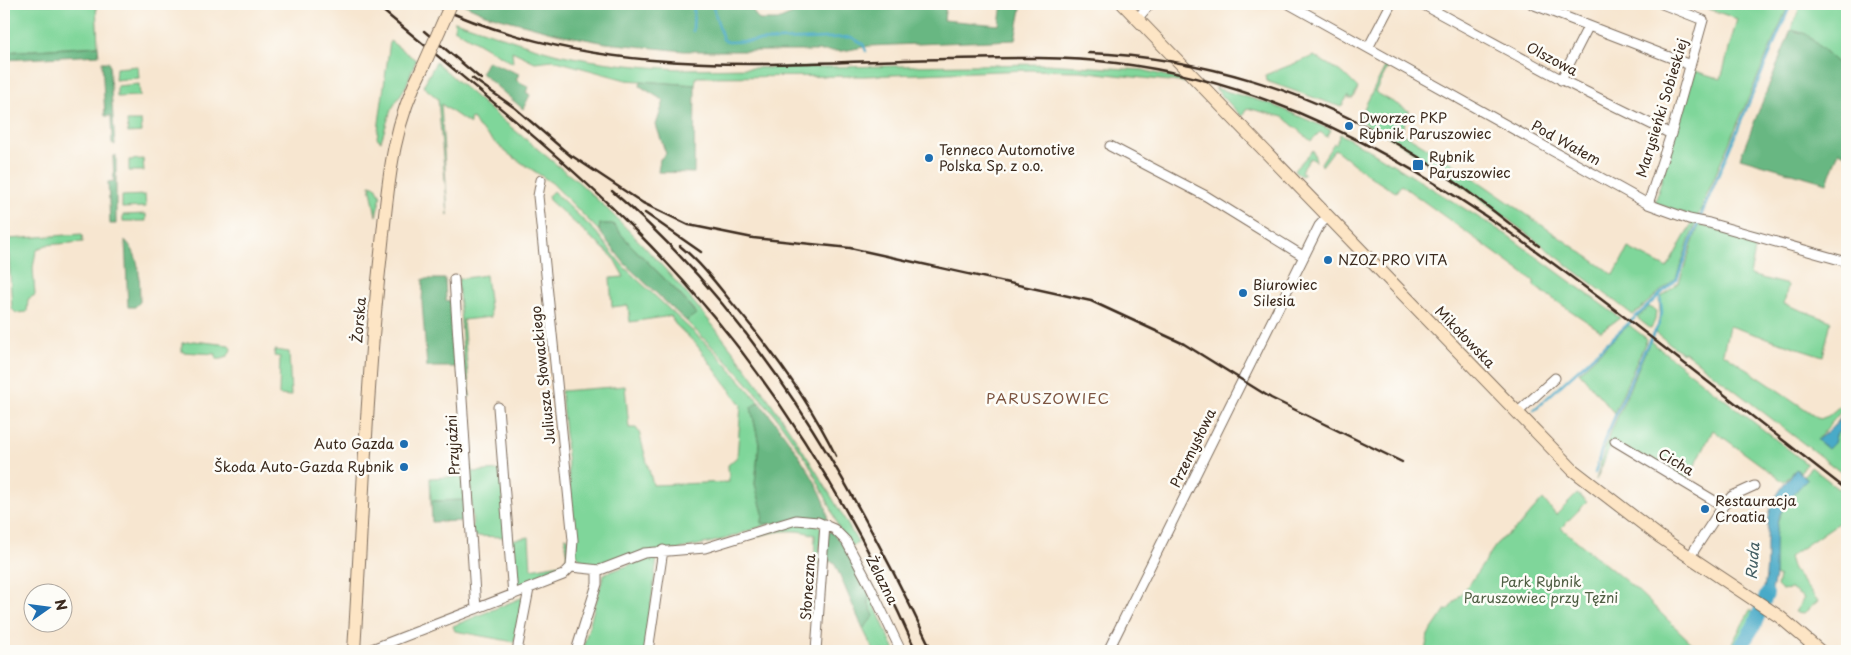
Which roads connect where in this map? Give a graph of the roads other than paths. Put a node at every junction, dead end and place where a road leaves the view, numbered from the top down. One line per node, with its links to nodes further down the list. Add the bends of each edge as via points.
1 (451, 4): 36 (main road, Żorska, bridge, via 404,106 388,182 372,348)
2 (1123, 4): 9 (main road, Mikołowska)
3 (1150, 4): 9 (street)
4 (1289, 4): 11 (street, Pod Wałem)
5 (1390, 4): 11 (street)
6 (1422, 4): 13 (street, Olszowa)
7 (1532, 4): 10 (street)
8 (1662, 4): 12 (street, Marysieńki Sobieskiej, via 1702,20)
9 (1137, 19): 18 (main road, Mikołowska)
10 (1588, 27): 12 (street); 13 (street)
11 (1368, 48): 17 (street, Pod Wałem)
12 (1690, 65): 14 (street, Marysieńki Sobieskiej)
13 (1561, 80): 14 (street, Olszowa)
14 (1671, 134): 17 (street, Marysieńki Sobieskiej)
15 (1110, 146): 19 (street, via 1206,196)
16 (541, 180): 31 (street, Juliusza Słowackiego, via 538,196 573,540)
17 (1648, 204): 20 (street, Pod Wałem)
18 (1328, 216): 19 (street, Przemysłowa); 24 (main road, Mikołowska)
19 (1303, 256): 44 (street, Przemysłowa)
20 (1847, 262)
21 (454, 279): 35 (street, Przyjaźni)
22 (1556, 378): 24 (street)
23 (498, 407): 34 (street)
24 (1517, 413): 30 (main road, Mikołowska, via 1588,483)
25 (1615, 441): 27 (street, Cicha)
26 (1754, 486): 27 (street, via 1732,496)
27 (1723, 506): 30 (street)
28 (828, 526): 29 (street, via 796,520 705,548); 42 (street, Słoneczna); 43 (street, Żelazna, via 846,542)
29 (663, 550): 32 (street); 41 (street)
30 (1689, 558): 45 (main road, Mikołowska, via 1773,612)
31 (571, 567): 32 (street); 33 (street, via 563,575)
32 (596, 570): 40 (street, via 597,584)
33 (528, 589): 34 (street); 39 (street)
34 (513, 595): 35 (street)
35 (476, 609): 38 (street)
36 (354, 651): 37 (street)
37 (358, 651)
38 (367, 651)
39 (517, 651)
40 (576, 651)
41 (648, 651)
42 (816, 651)
43 (901, 651)
44 (1108, 651)
45 (1820, 651)

